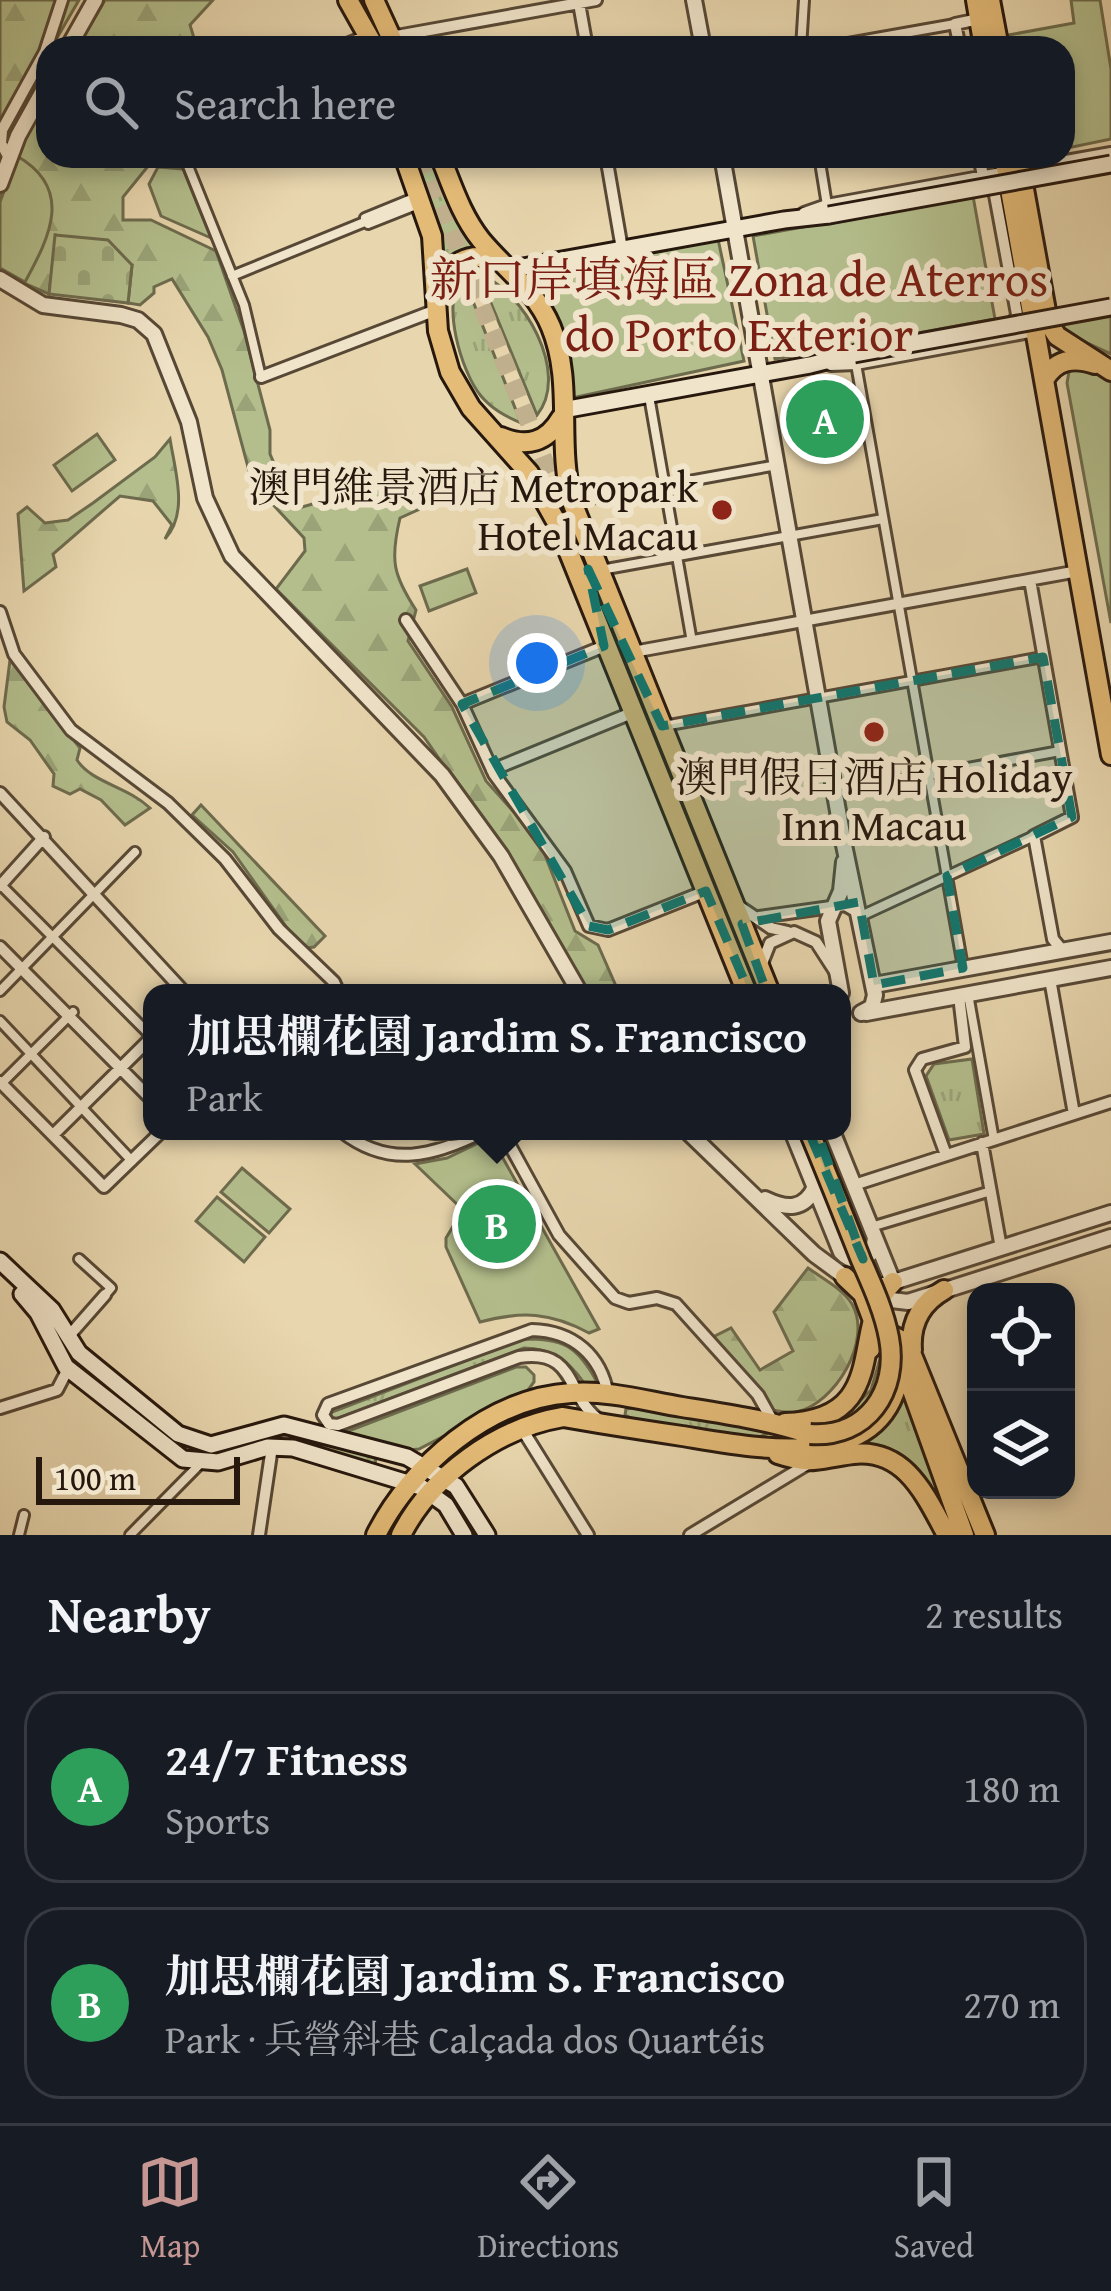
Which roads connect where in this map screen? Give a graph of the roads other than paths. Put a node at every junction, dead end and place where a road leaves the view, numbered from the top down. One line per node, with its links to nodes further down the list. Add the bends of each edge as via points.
1 (62, 0): 12 (street)
2 (95, 0): 13 (street)
3 (346, 0): 14 (main road)
4 (372, 0): 15 (main road)
5 (596, 0): 9 (street)
6 (694, 0): 18 (street)
7 (805, 0): 19 (street)
8 (990, 0): 22 (main road)
9 (579, 3): 16 (street); 17 (street)
10 (977, 10): 11 (street)
11 (956, 24): 20 (street); 21 (street)
12 (51, 36)
13 (75, 36)
14 (371, 36)
15 (376, 36)
16 (420, 36)
17 (584, 36)
18 (701, 36)
19 (802, 36)
20 (888, 36)
21 (958, 36)
22 (997, 36)
23 (36, 70): 27 (street, via 2,130)
24 (36, 106): 27 (street)
25 (1111, 153): 26 (street)
26 (1075, 157)
27 (10, 158): 39 (street)
28 (1111, 164): 41 (main road, bridge)
29 (189, 168): 45 (street)
30 (409, 168): 40 (main road)
31 (445, 168): 44 (main road, via 473,229)
32 (608, 168): 43 (street)
33 (724, 168): 42 (street)
34 (821, 168): 41 (street)
35 (978, 168): 38 (street)
36 (1000, 168): 38 (street)
37 (1013, 168): 49 (main road)
38 (977, 177): 41 (street); 50 (street, via 995,195 1017,314)
39 (0, 184)
40 (421, 199): 45 (street); 47 (main road)
41 (828, 210): 42 (main road)
42 (735, 229): 43 (main road); 53 (street)
43 (622, 249): 44 (main road)
44 (509, 267): 47 (main road, via 480,256 460,260 445,274); 57 (main road, via 554,334)
45 (232, 276): 54 (street)
46 (0, 278): 113 (street, via 43,305 122,314 148,328 174,381 205,498 232,556 442,775 501,856)
47 (436, 307): 54 (street); 58 (main road, via 456,384)
48 (1111, 307): 51 (main road, bridge)
49 (1041, 324): 50 (street); 52 (main road); 55 (main road)
50 (1000, 338): 51 (street)
51 (855, 359): 53 (main road); 62 (street)
52 (1111, 372): 55 (main road, via 1072,359)
53 (761, 374): 56 (main road); 59 (street)
54 (261, 376)
55 (1044, 380): 66 (main road)
56 (648, 395): 57 (main road); 60 (street)
57 (562, 414): 58 (main road, via 533,442); 61 (main road)
58 (501, 437): 73 (main road, via 544,497)
59 (777, 465): 60 (street); 63 (street)
60 (664, 485): 61 (street); 64 (street)
61 (572, 502): 65 (main road)
62 (883, 519): 63 (street); 68 (street)
63 (790, 536): 64 (street); 72 (street)
64 (677, 556): 65 (street); 74 (street)
65 (600, 571): 71 (main road)
66 (1078, 571): 67 (street); 83 (main road)
67 (1030, 580): 68 (street); 76 (street)
68 (898, 604): 72 (street); 77 (street)
69 (0, 613): 112 (street, via 14,654 70,730 167,803)
70 (406, 620): 79 (street)
71 (620, 620): 73 (main road, via 588,569); 75 (main road)
72 (805, 621): 74 (street); 78 (street)
73 (603, 637): 79 (street); 80 (main road)
74 (692, 641): 75 (street)
75 (632, 652): 81 (main road)
76 (1043, 657): 77 (street); 82 (street)
77 (912, 681): 78 (street); 85 (street)
78 (818, 698): 81 (street); 86 (street)
79 (462, 704): 84 (street)
80 (634, 712): 84 (street); 94 (main road)
81 (662, 726): 96 (main road)
82 (1060, 751): 85 (street); 88 (street, via 1072,818)
83 (1111, 755)
84 (492, 770): 94 (street, via 566,871 595,929)
85 (929, 775): 86 (street); 92 (street)
86 (835, 792): 90 (street)
87 (0, 794): 89 (street)
88 (1034, 836): 92 (street); 104 (street, via 1053,939)
89 (44, 838): 93 (street); 95 (street)
90 (844, 845): 97 (street); 98 (street)
91 (135, 852): 95 (street)
92 (947, 877): 98 (street); 106 (street)
93 (0, 886): 101 (street)
94 (706, 891): 114 (main road)
95 (94, 894): 101 (street); 111 (street)
96 (730, 894): 99 (street); 115 (main road)
97 (834, 906): 98 (street); 99 (street); 109 (street, via 828,924)
98 (861, 916): 117 (street)
99 (759, 917): 100 (street)
100 (791, 932): 109 (street, via 816,942); 115 (street, via 766,947)
101 (52, 937): 107 (street); 125 (street)
102 (1111, 942): 104 (street)
103 (0, 947): 107 (street)
104 (1063, 950): 105 (street)
105 (991, 964): 106 (street); 118 (street, via 1003,975)
106 (963, 968): 117 (street)
107 (21, 969): 119 (street); 123 (street)
108 (1111, 971): 110 (street)
109 (837, 976): 116 (street)
110 (1050, 979): 118 (street); 133 (street)
111 (176, 984)
112 (335, 984)
113 (575, 984)
114 (743, 984)
115 (766, 984)
116 (839, 984)
117 (874, 985): 122 (street, via 874,1004)
118 (995, 989): 120 (street)
119 (0, 991)
120 (964, 995): 122 (street); 144 (street); 145 (street, via 966,1046 923,1059 915,1070)
121 (851, 1012): 122 (street)
122 (861, 1013)
123 (71, 1014): 127 (street); 128 (street)
124 (0, 1022): 127 (street)
125 (143, 1028)
126 (143, 1046): 128 (street)
127 (31, 1054): 129 (street); 132 (street)
128 (121, 1068): 130 (street); 132 (street)
129 (0, 1084): 134 (street)
130 (143, 1091)
131 (1111, 1102): 133 (street)
132 (81, 1108): 134 (street); 146 (street)
133 (1074, 1114): 144 (street)
134 (53, 1136): 146 (street, via 104,1187)
135 (153, 1140): 146 (street)
136 (355, 1140): 137 (street, via 395,1156)
137 (464, 1140)
138 (507, 1140): 170 (street, via 559,1235 621,1301 676,1304)
139 (696, 1140): 149 (street)
140 (796, 1140): 148 (street)
141 (817, 1140): 174 (main road, bridge, via 883,1313 892,1369 865,1419)
142 (818, 1140): 165 (main road, bridge)
143 (836, 1140): 147 (street)
144 (988, 1142): 145 (street); 150 (street)
145 (946, 1155): 147 (street)
146 (132, 1161)
147 (854, 1185): 152 (street)
148 (815, 1187): 149 (street, via 790,1208); 152 (street, via 845,1256 873,1252)
149 (747, 1189): 158 (street)
150 (991, 1191): 152 (street); 154 (street)
151 (1111, 1213): 154 (street)
152 (873, 1233): 159 (street)
153 (1111, 1237): 157 (street)
154 (1004, 1247): 157 (street, via 1016,1258); 159 (street)
155 (79, 1259): 161 (street)
156 (0, 1265): 163 (main road, via 52,1310); 166 (main road)
157 (1013, 1268): 160 (street)
158 (844, 1277): 159 (street, via 868,1286); 162 (main road)
159 (893, 1282): 162 (main road)
160 (944, 1291): 162 (street); 165 (main road, via 914,1322)
161 (108, 1292): 163 (street)
162 (875, 1309): 164 (main road)
163 (68, 1337): 178 (main road, via 191,1441 224,1443 284,1425)
164 (870, 1348): 165 (main road, via 896,1336 907,1343); 170 (main road, via 855,1387 837,1406 801,1422)
165 (908, 1358): 174 (main road, via 873,1424 848,1440); 176 (main road); 182 (main road)
166 (68, 1369): 169 (street, via 56,1390); 177 (main road, via 168,1450)
167 (578, 1393): 168 (main road); 168 (street, via 563,1366 527,1355 338,1425 322,1415 328,1405 532,1330 582,1346); 171 (street, via 591,1414); 178 (main road, via 513,1408)
168 (608, 1395): 170 (main road)
169 (0, 1408)
170 (774, 1422): 174 (main road); 175 (main road, via 774,1439)
171 (611, 1425): 172 (main road, via 562,1417); 175 (main road)
172 (522, 1430): 179 (main road); 191 (street)
173 (272, 1447): 177 (main road); 180 (main road); 186 (street)
174 (810, 1448): 175 (main road); 192 (street, via 791,1471); 193 (main road, via 894,1462 916,1481)
175 (763, 1449)
176 (936, 1449): 182 (main road); 194 (main road)
177 (201, 1463): 185 (street)
178 (424, 1465): 179 (main road); 180 (main road)
179 (445, 1478): 181 (main road); 190 (main road)
180 (409, 1482): 181 (main road); 187 (main road)
181 (430, 1492): 188 (main road); 189 (main road)
182 (976, 1511): 195 (main road)
183 (24, 1515): 184 (street)
184 (19, 1535)
185 (130, 1535)
186 (259, 1535)
187 (376, 1535)
188 (401, 1535)
189 (464, 1535)
190 (487, 1535)
191 (588, 1535)
192 (690, 1535)
193 (947, 1535)
194 (964, 1535)
195 (985, 1535)

